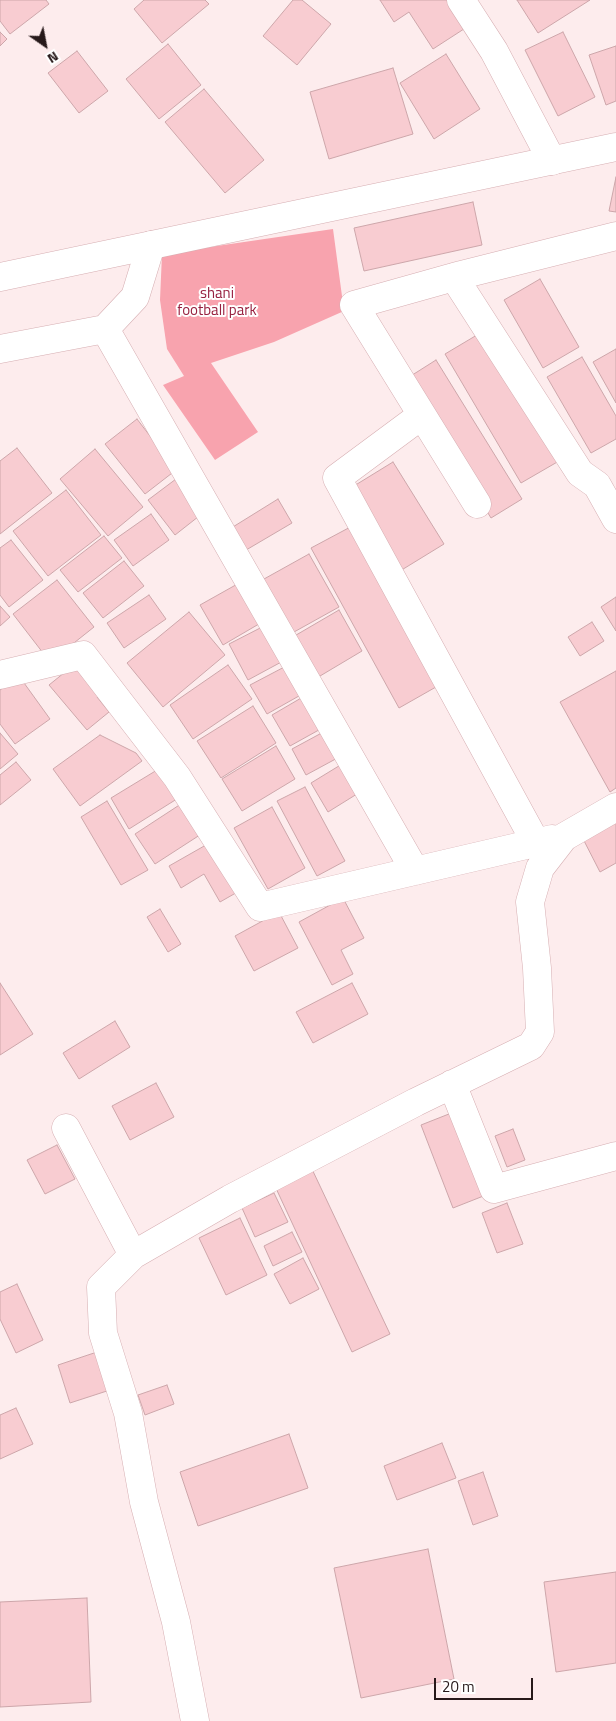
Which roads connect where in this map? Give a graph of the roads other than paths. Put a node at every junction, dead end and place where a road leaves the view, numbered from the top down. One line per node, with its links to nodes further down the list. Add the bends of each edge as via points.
1 (461, 0): 3 (street, via 494,51)
2 (616, 147): 3 (street)
3 (552, 160): 5 (street)
4 (616, 236): 7 (street)
5 (151, 245): 6 (street); 8 (street, via 135,297)
6 (0, 277)
7 (454, 277): 10 (street, via 354,305); 12 (street, via 580,473 597,485)
8 (105, 329): 9 (street); 17 (street)
9 (0, 349)
10 (422, 415): 11 (street); 16 (street, via 336,478)
11 (477, 504)
12 (616, 518)
13 (0, 675): 17 (street, via 83,655 176,777 260,907)
14 (616, 808): 15 (street)
15 (564, 837): 16 (street); 18 (street, via 540,868 530,902 540,1032 531,1046)
16 (536, 843): 17 (street)
17 (415, 871)
18 (452, 1084): 20 (street, via 494,1189); 21 (street, via 230,1199)
19 (66, 1128): 21 (street)
20 (616, 1156)
21 (133, 1255): 22 (street, via 101,1287 103,1333 128,1413 144,1502 176,1622)
22 (195, 1721)

